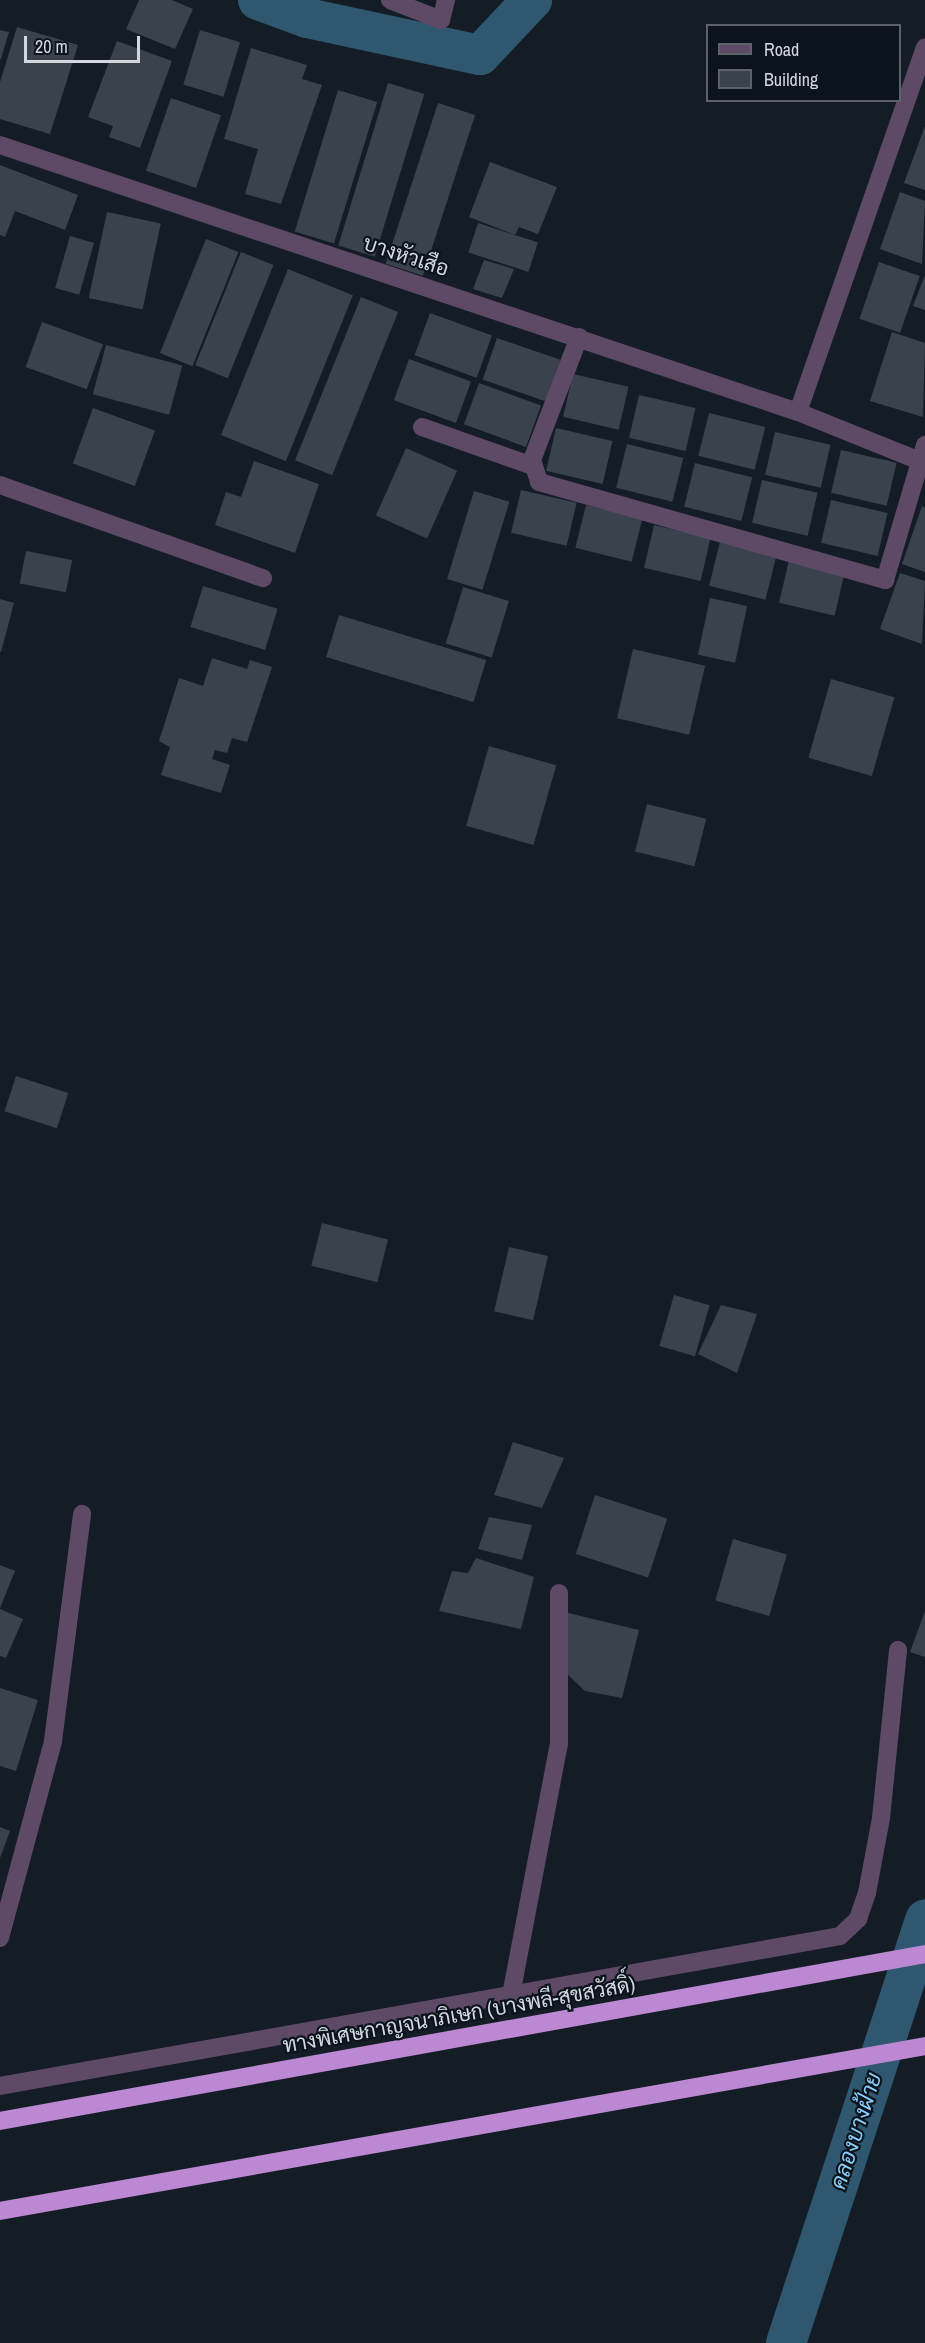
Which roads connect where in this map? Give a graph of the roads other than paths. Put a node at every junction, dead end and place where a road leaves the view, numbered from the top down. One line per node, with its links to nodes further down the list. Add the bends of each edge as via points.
1 (390, 0): 2 (street, via 441,20)
2 (446, 0)
3 (925, 48): 6 (street)
4 (0, 145): 5 (street, บางหัวเสือ)
5 (579, 337): 6 (street, บางหัวเสือ); 9 (street)
6 (798, 411): 8 (street, บางหัวเสือ)
7 (422, 427): 9 (street)
8 (923, 453): 9 (street, via 885,580 540,482)
9 (533, 466)
10 (0, 484): 11 (street)
11 (263, 578)
12 (82, 1514): 15 (street, via 52,1741)
13 (558, 1593): 17 (street, via 559,1744)
14 (898, 1650): 17 (street, via 881,1818 867,1893 850,1929 826,1941)
15 (0, 1938)
16 (925, 1953): 20 (highway, ทางพิเศษกาญจนาภิเษก (บางพลี-สุขสวัสดิ์))
17 (511, 1995): 19 (street)
18 (925, 2046): 21 (highway)
19 (0, 2086)
20 (0, 2121)
21 (0, 2211)

